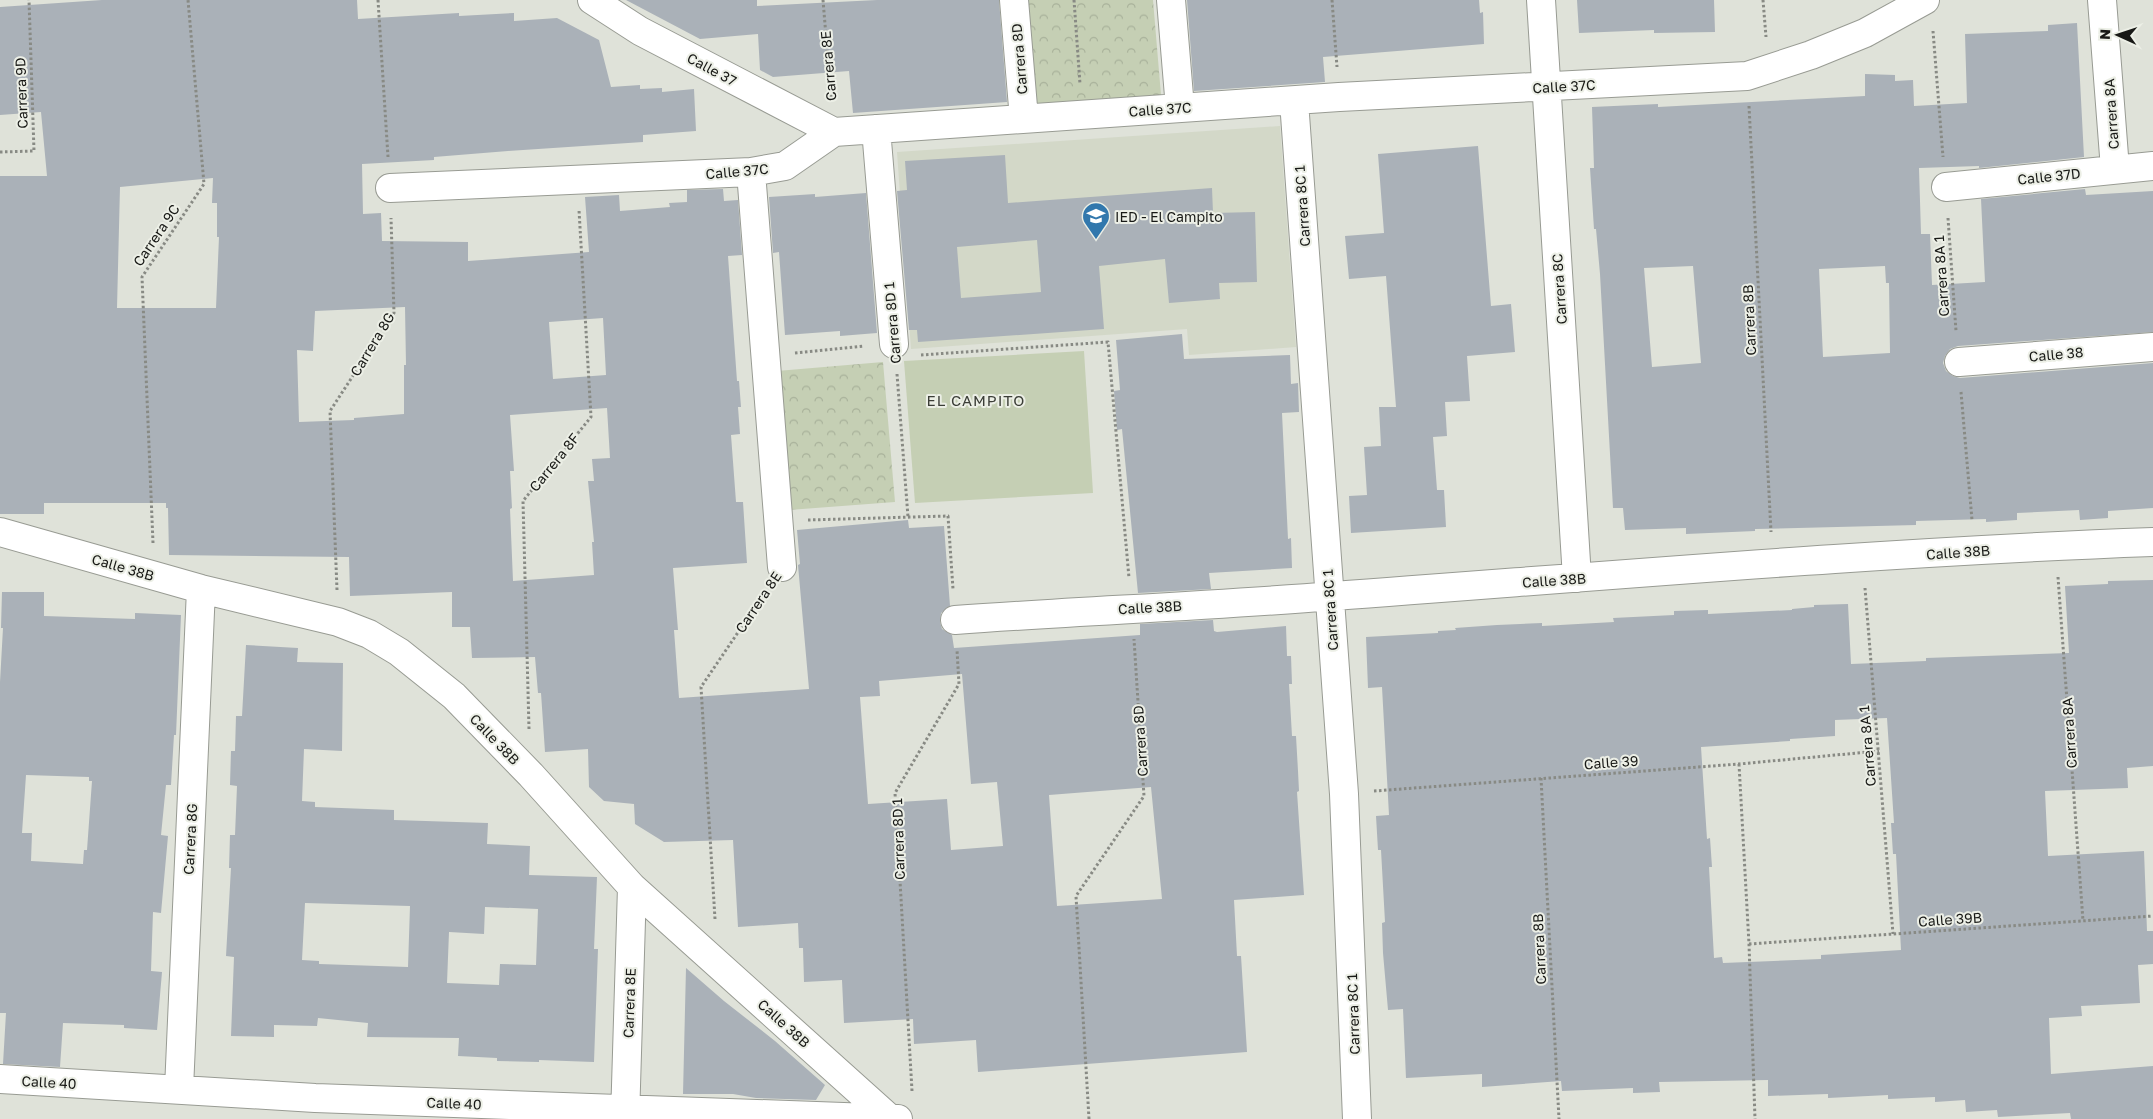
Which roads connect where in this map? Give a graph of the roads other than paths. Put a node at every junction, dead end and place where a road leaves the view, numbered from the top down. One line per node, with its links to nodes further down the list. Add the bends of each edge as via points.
1 (592, 0): 12 (street, Calle 37, via 640,31)
2 (1014, 0): 10 (street, Carrera 8D)
3 (1171, 0): 9 (street)
4 (1541, 0): 7 (street, Carrera 8C)
5 (1925, 0): 7 (street, Calle 37C, via 1865,33 1747,76)
6 (2102, 0): 14 (street, Carrera 8A)
7 (1546, 87): 8 (street, Calle 37C); 24 (street, Carrera 8C)
8 (1294, 101): 9 (street, Calle 37C); 26 (street, Carrera 8C 1)
9 (1180, 108): 10 (street, Calle 37C)
10 (1024, 119): 11 (street, Calle 37C)
11 (876, 129): 12 (street, Calle 37C); 19 (street, Carrera 8D 1)
12 (834, 132): 15 (street, Calle 37C, via 785,166)
13 (2153, 166): 14 (street, Calle 37D)
14 (2115, 169): 16 (street, Calle 37D)
15 (751, 172): 17 (street, Calle 37C); 23 (street, Carrera 8E)
16 (1946, 187)
17 (390, 188)
18 (2153, 347): 20 (street, Calle 38)
19 (895, 350)
20 (1959, 362)
21 (0, 532): 25 (street, Calle 38B)
22 (2153, 542): 24 (street, Calle 38B, via 2056,545)
23 (782, 567)
24 (1577, 578): 26 (street, Calle 38B)
25 (201, 589): 28 (street, Calle 38B, via 338,622 369,634 400,652 454,696); 30 (street, Carrera 8G)
26 (1329, 597): 27 (street, Calle 38B); 35 (street, Carrera 8C 1, via 1344,794)
27 (955, 620)
28 (632, 886): 33 (street, Carrera 8E); 34 (street, Calle 38B)
29 (0, 1079): 30 (street, Calle 40)
30 (178, 1089): 31 (street, Calle 40)
31 (315, 1108): 33 (street, Calle 40)
32 (910, 1109): 34 (street, Calle 40)
33 (625, 1114): 34 (street, Calle 40)
34 (890, 1118)
35 (1357, 1119)

